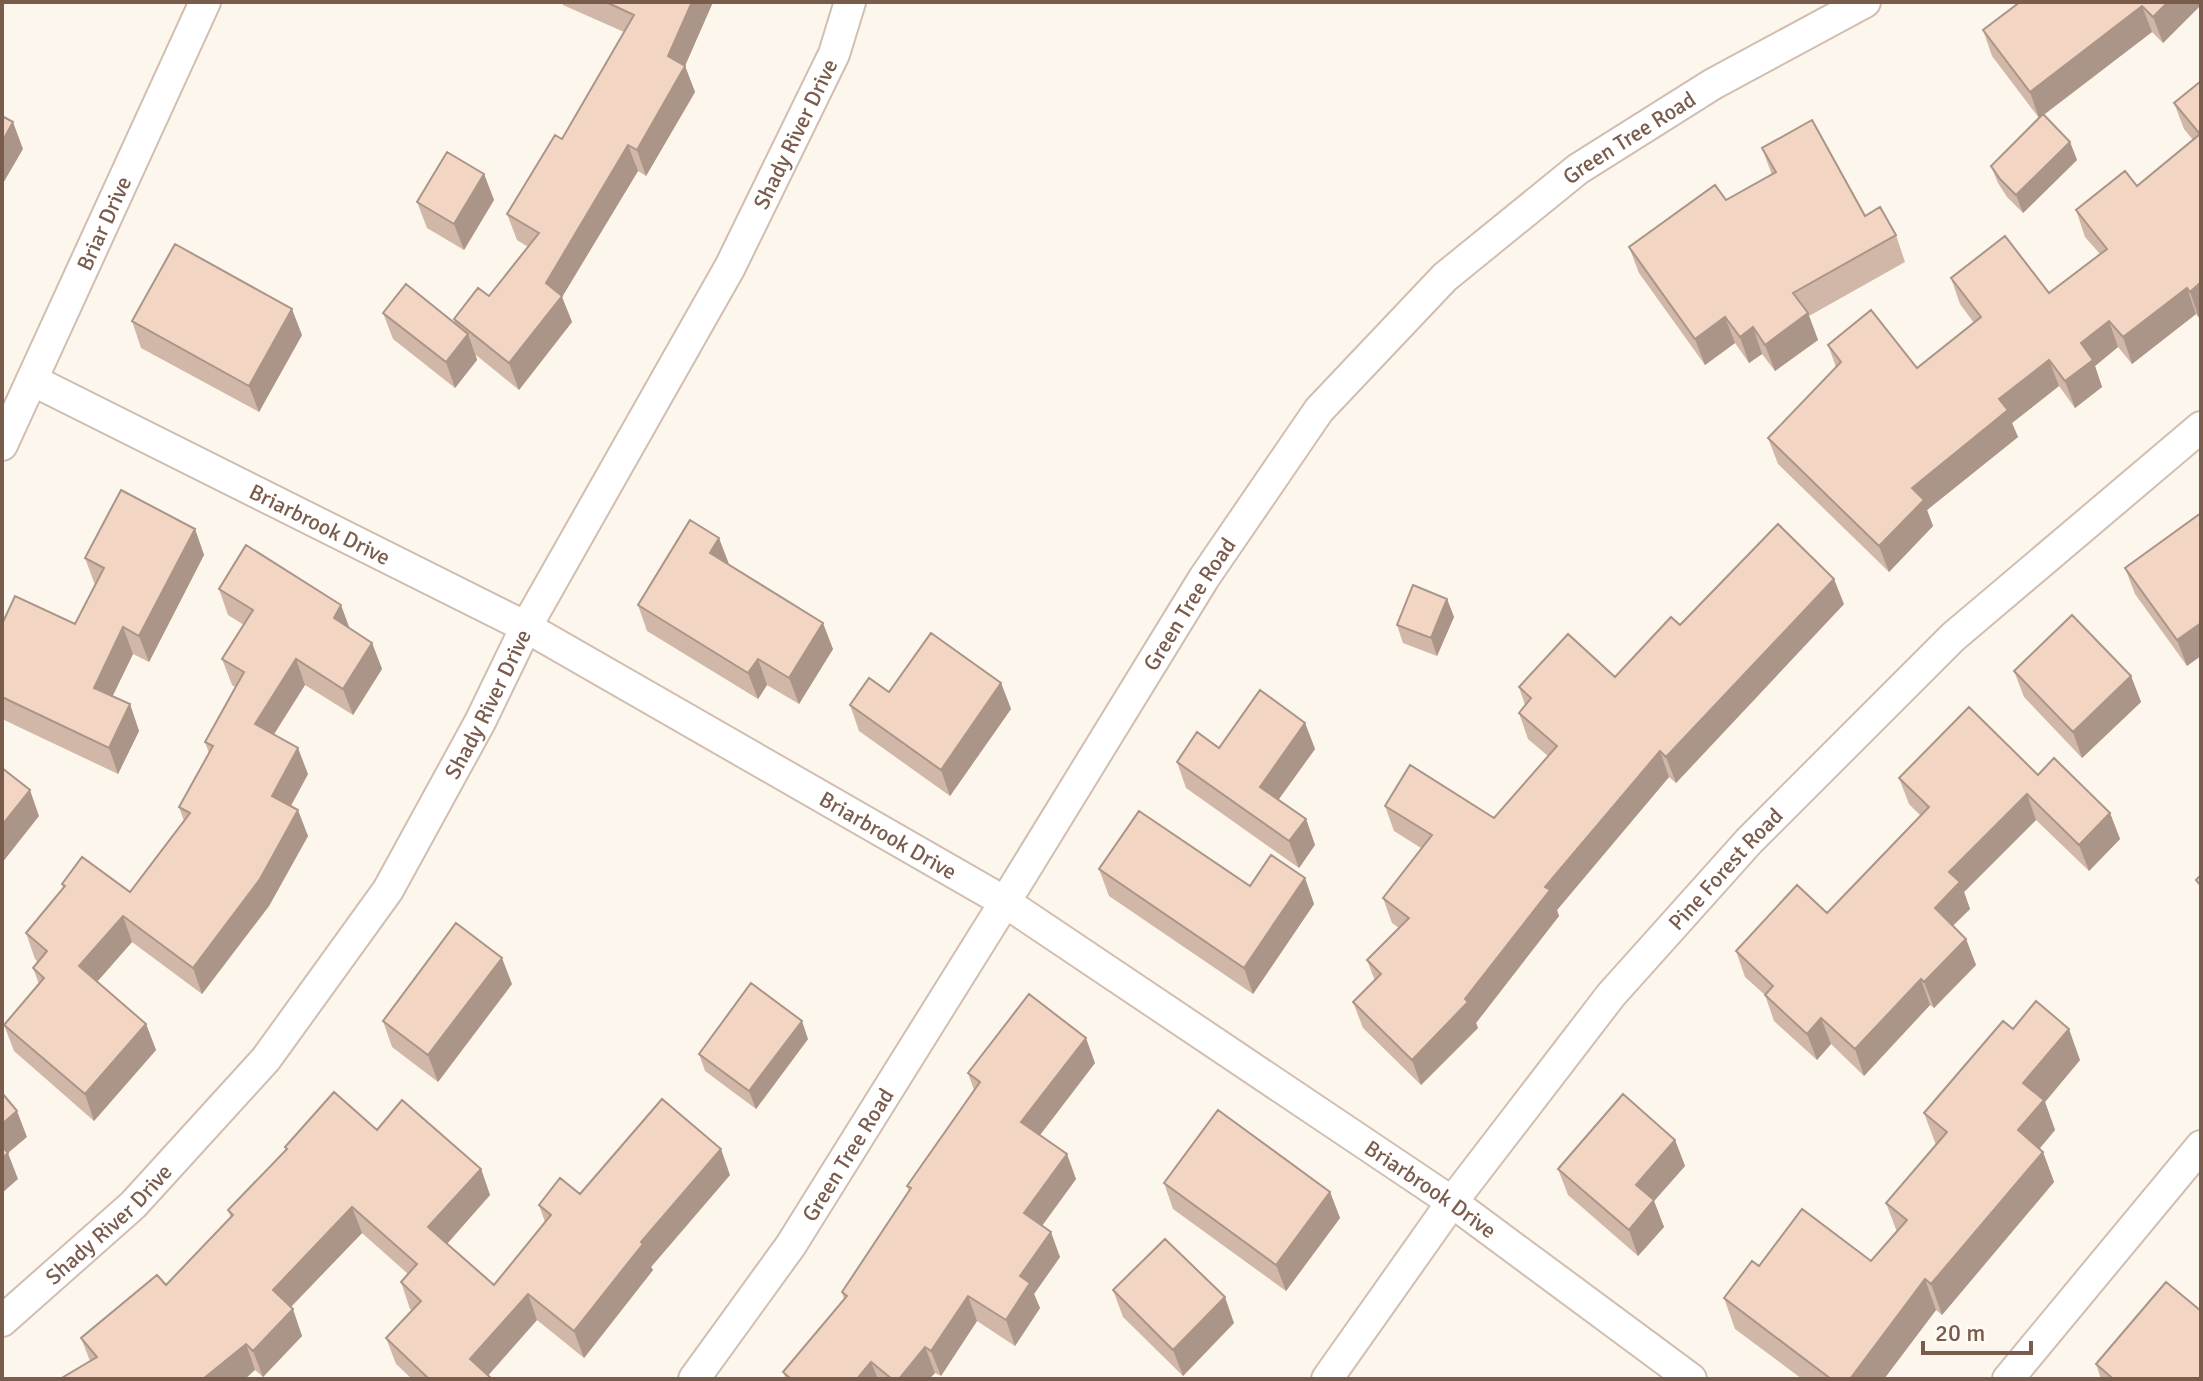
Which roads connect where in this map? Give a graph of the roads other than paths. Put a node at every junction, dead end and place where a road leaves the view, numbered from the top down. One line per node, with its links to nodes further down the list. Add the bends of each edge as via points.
1 (205, 2): 4 (street, Briar Drive)
2 (850, 2): 7 (street, Shady River Drive, via 834,54 730,267)
3 (1865, 2): 8 (street, Green Tree Road, via 1713,84 1578,169 1445,277 1319,410 1204,578)
4 (32, 380): 6 (street, Briar Drive); 7 (street, Briarbrook Drive)
5 (2201, 427): 10 (street, Pine Forest Road, via 1953,637 1749,841 1611,995)
6 (2, 445)
7 (526, 627): 8 (street, Briarbrook Drive); 11 (street, Shady River Drive, via 388,890 266,1059 133,1205)
8 (1005, 902): 10 (street, Briarbrook Drive); 12 (street, Green Tree Road, via 791,1245)
9 (2201, 1146): 15 (street)
10 (1452, 1202): 13 (street, Pine Forest Road); 14 (street, Briarbrook Drive)
11 (2, 1321)
12 (694, 1379)
13 (1327, 1379)
14 (1691, 1379)
15 (2008, 1379)

